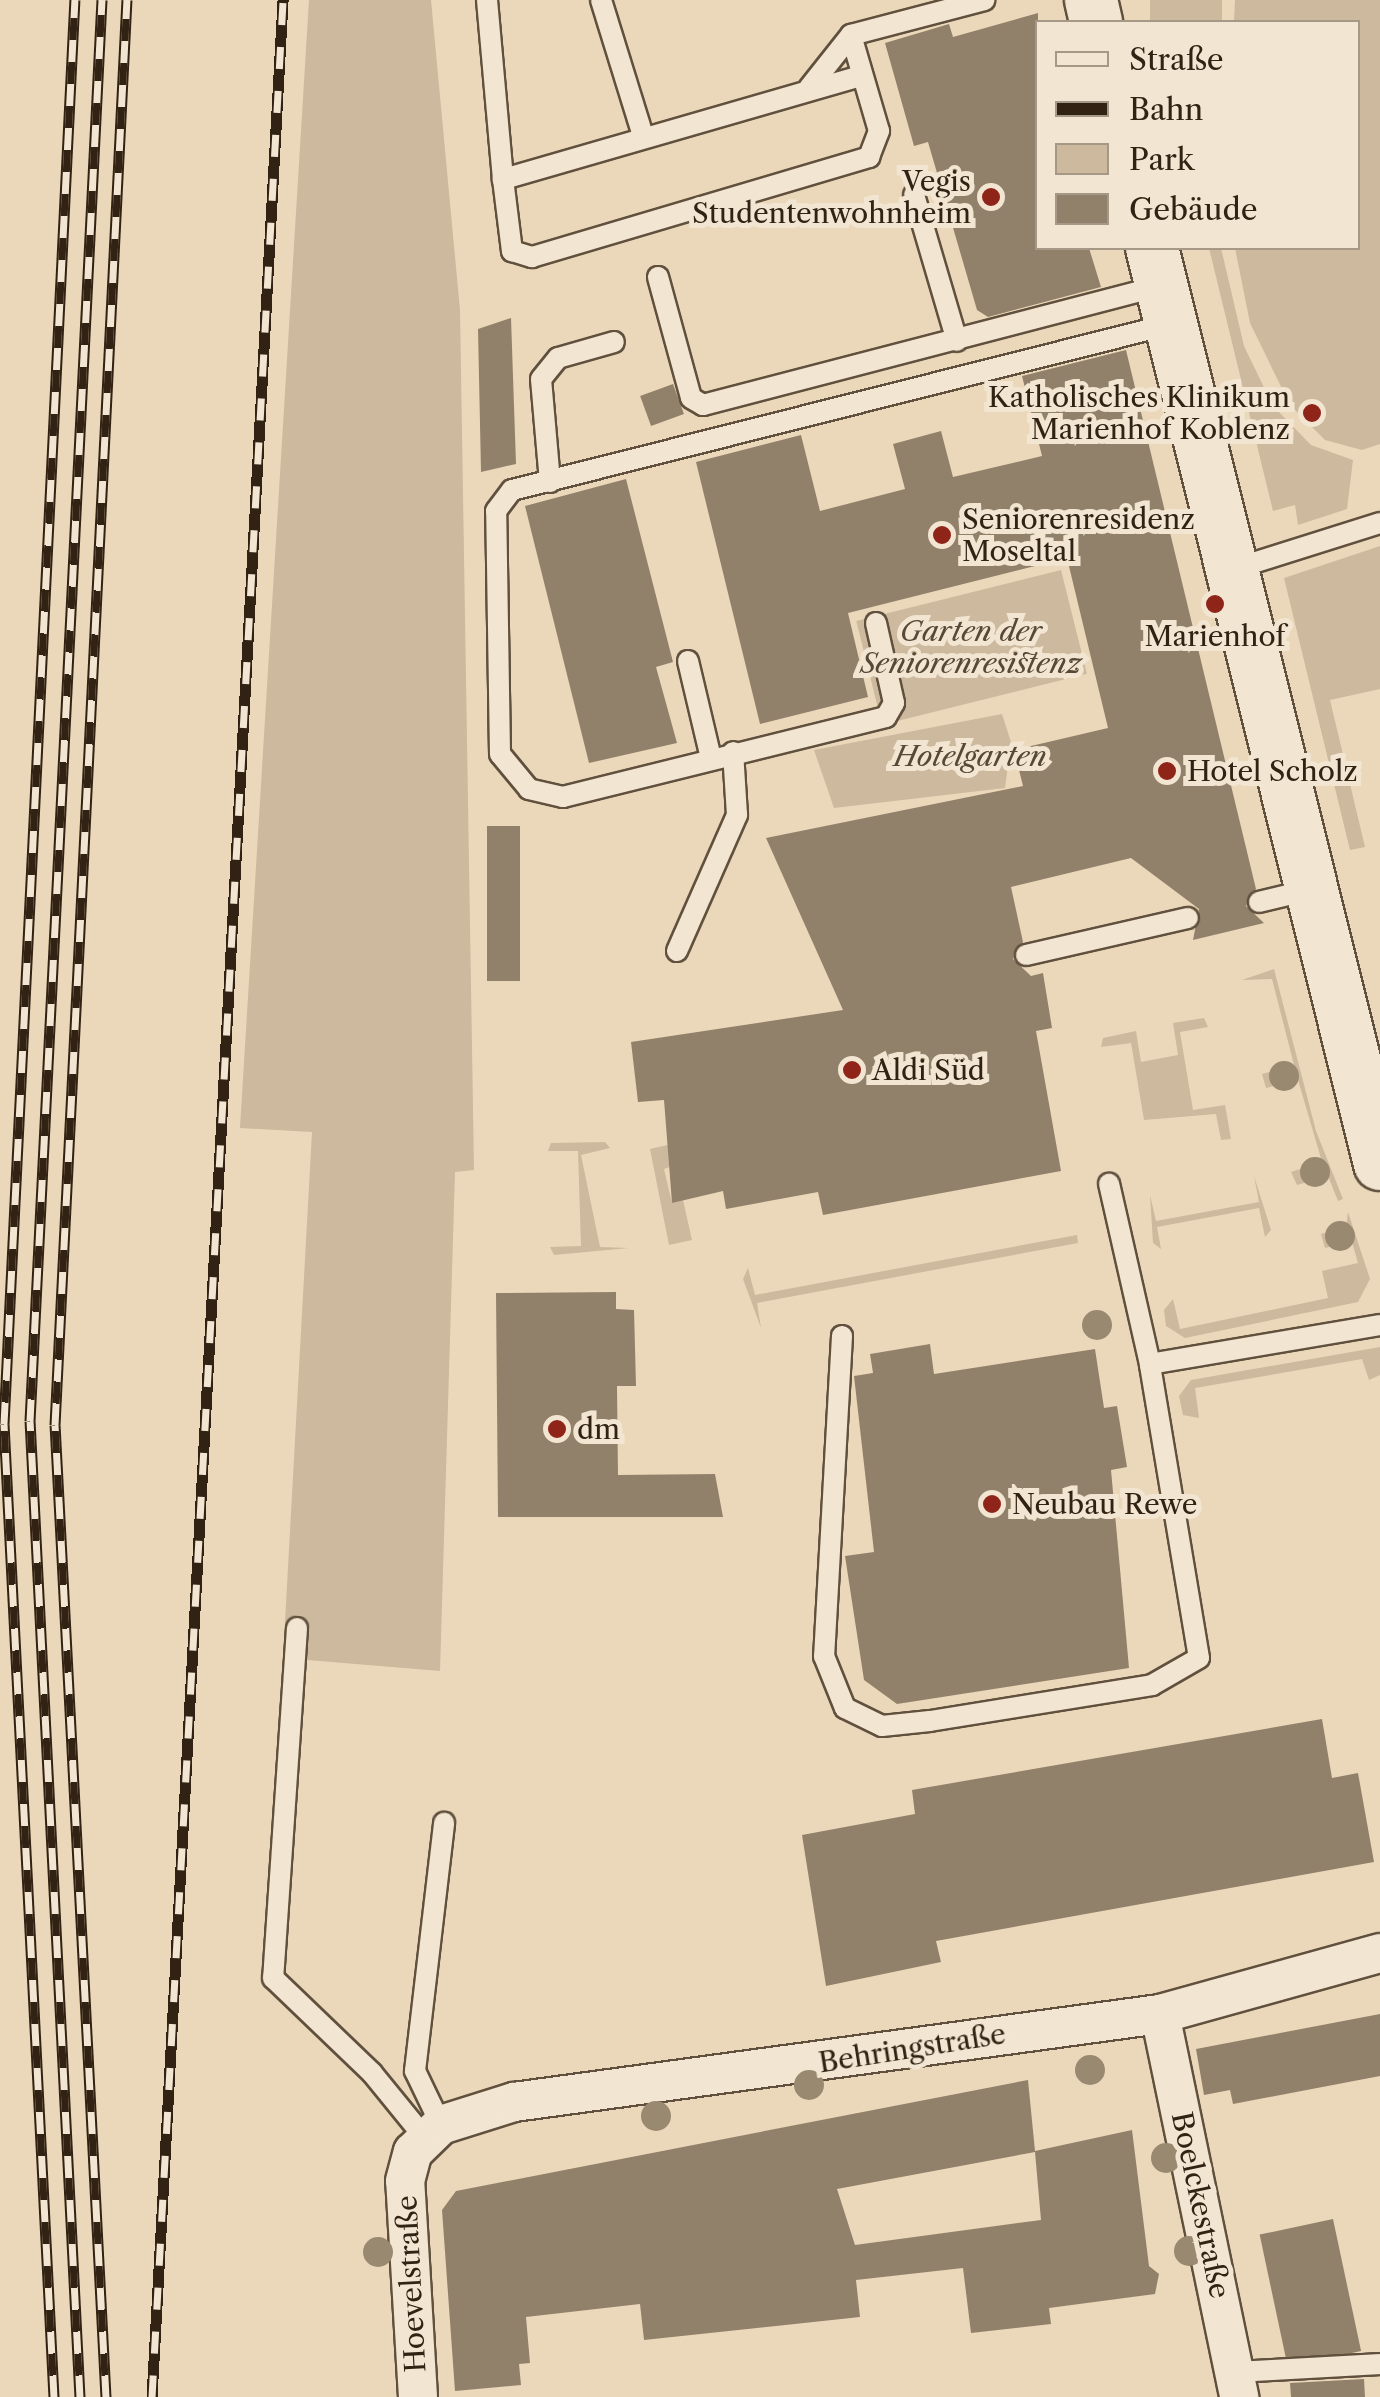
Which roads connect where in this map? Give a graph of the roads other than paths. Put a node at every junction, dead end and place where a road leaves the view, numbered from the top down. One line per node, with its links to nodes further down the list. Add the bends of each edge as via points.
1 (487, 0): 8 (lane)
2 (601, 0): 7 (lane)
3 (984, 0): 4 (lane)
4 (851, 34): 5 (lane); 6 (lane)
5 (860, 71): 6 (lane); 8 (lane, via 879,132 869,157 532,257 508,242)
6 (809, 88): 7 (lane)
7 (643, 136): 8 (lane)
8 (503, 179)
9 (914, 195): 12 (lane)
10 (658, 277): 12 (lane, via 690,398 703,405)
11 (1163, 291): 12 (lane); 14 (lane); 16 (street)
12 (957, 341)
13 (614, 342): 14 (lane, via 558,358 541,379)
14 (550, 482): 20 (lane, via 512,490 496,511 507,768 529,789 564,797)
15 (1380, 522): 16 (lane)
16 (1233, 569): 21 (street)
17 (876, 623): 19 (lane, via 894,703 886,717)
18 (688, 661): 20 (lane)
19 (734, 752): 20 (lane); 24 (lane, via 737,816)
20 (711, 758)
21 (1310, 889): 22 (lane); 26 (street)
22 (1259, 902)
23 (1188, 918): 25 (lane)
24 (677, 951)
25 (1026, 955)
26 (1369, 1082): 27 (street)
27 (1380, 1164)
28 (1109, 1184): 31 (lane)
29 (1380, 1325): 31 (lane)
30 (842, 1336): 31 (lane, via 824,1656 845,1708 882,1726 1152,1685 1200,1658)
31 (1150, 1364)
32 (298, 1628): 36 (lane, via 273,1978)
33 (444, 1823): 36 (lane, via 416,2071)
34 (1380, 1954): 35 (street, Behringstraße)
35 (1160, 2014): 36 (street, Behringstraße, via 514,2102); 38 (street, Boelckestraße)
36 (433, 2132): 39 (street, Hoevelstraße, via 405,2180)
37 (1380, 2364): 38 (lane)
38 (1238, 2385)
39 (418, 2397)

